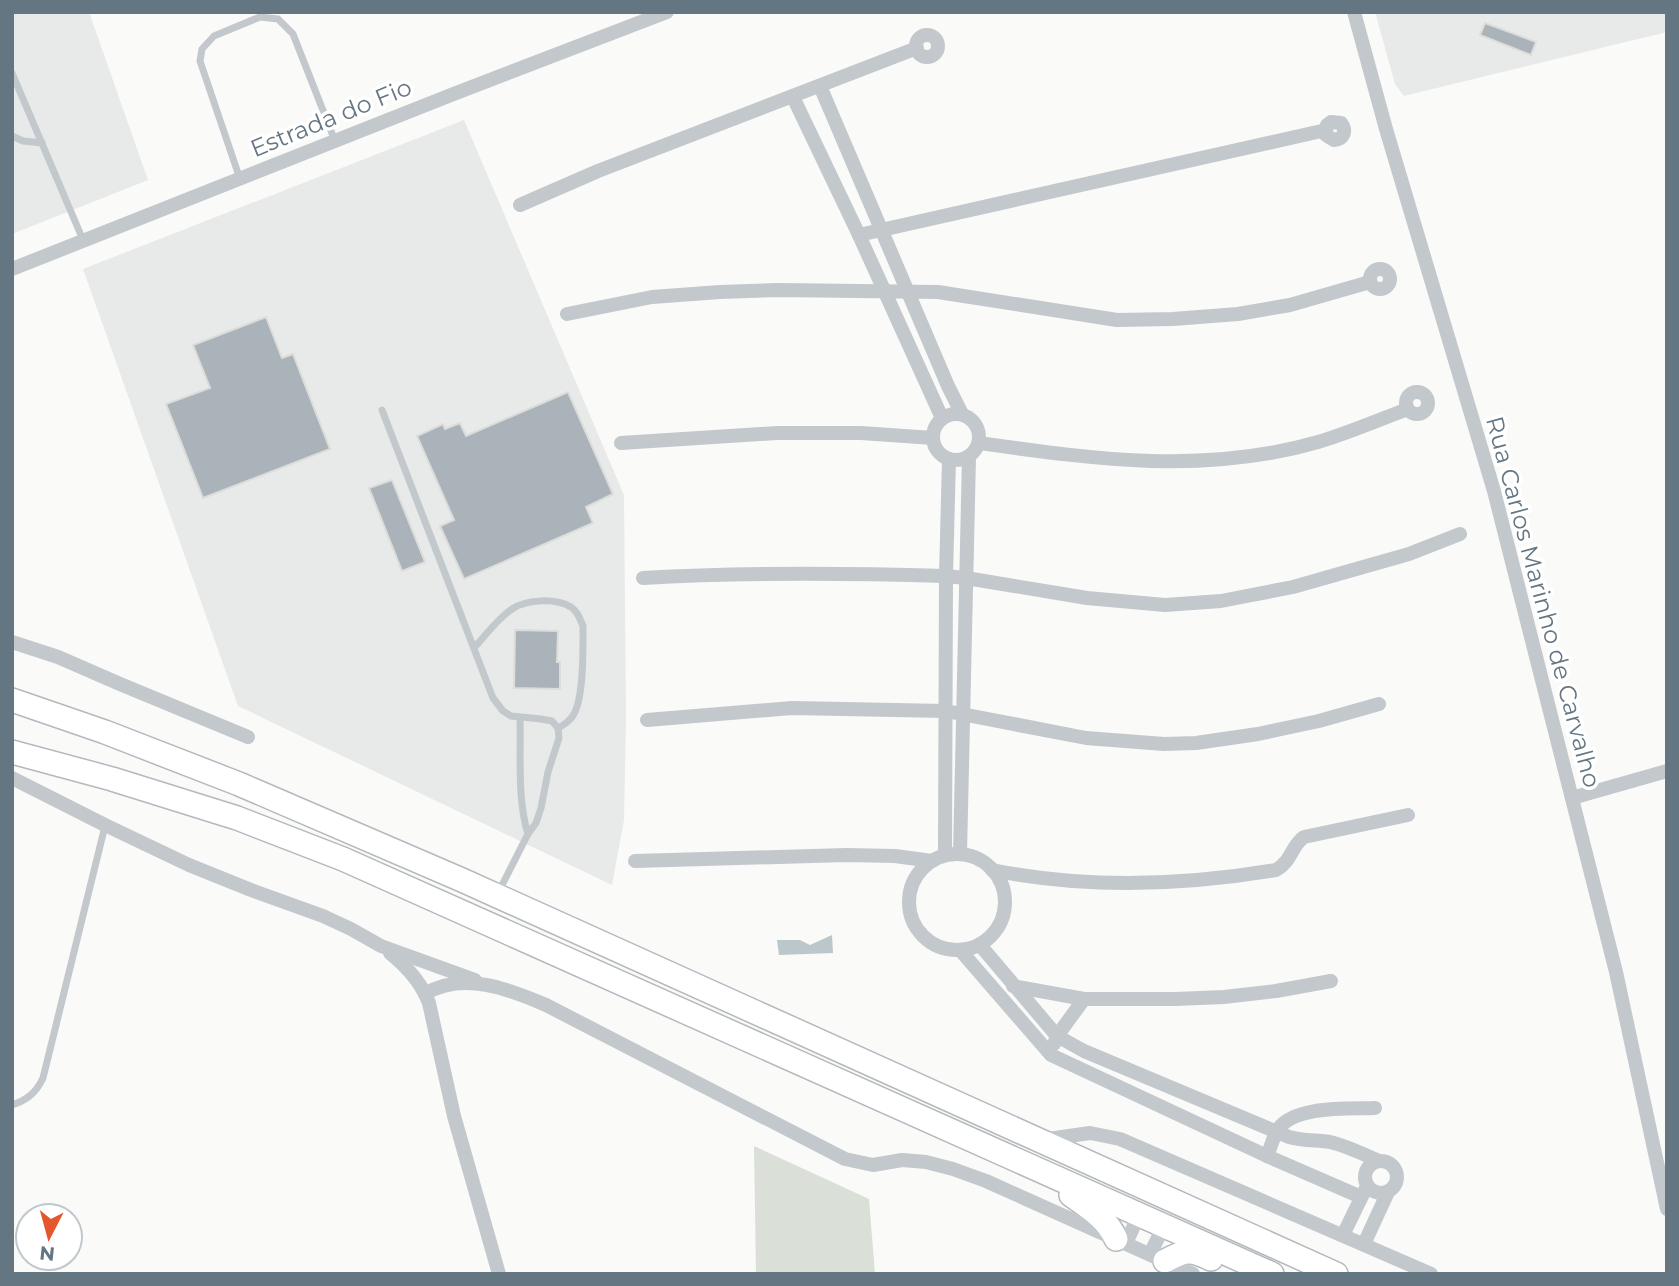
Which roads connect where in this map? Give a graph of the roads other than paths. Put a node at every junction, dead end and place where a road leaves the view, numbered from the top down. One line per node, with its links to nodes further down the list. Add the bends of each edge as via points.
1 (667, 12): 9 (street, Estrada do Fio)
2 (1354, 12): 47 (street, Rua Carlos Marinho de Carvalho, via 1493,491)
3 (917, 48): 5 (street)
4 (12, 73): 10 (lane)
5 (820, 86): 6 (street); 13 (street)
6 (793, 97): 12 (street); 14 (street)
7 (1326, 130): 13 (street)
8 (12, 136): 10 (lane)
9 (335, 141): 11 (street, Estrada do Fio); 11 (lane, via 293,34 278,19 260,17 214,36 202,49 200,61)
10 (42, 144): 15 (lane)
11 (240, 179): 15 (street, Estrada do Fio)
12 (520, 205)
13 (881, 229): 14 (street); 19 (street)
14 (859, 235): 18 (street)
15 (84, 241): 16 (street, Estrada do Fio)
16 (12, 269)
17 (1370, 282): 19 (street, via 1290,305 1173,319 1117,320)
18 (884, 291): 19 (street); 20 (street, via 720,292 652,298); 24 (street)
19 (909, 291): 23 (street)
20 (567, 314)
21 (1408, 409): 27 (street, via 1319,442 1210,461 1148,462)
22 (382, 410): 35 (lane)
23 (961, 414): 24 (street); 27 (street, via 976,425)
24 (942, 418): 25 (street)
25 (933, 438): 26 (street, via 777,433); 29 (street, via 940,454)
26 (621, 443)
27 (979, 443): 28 (street)
28 (968, 457): 29 (street); 33 (street)
29 (950, 459): 31 (street)
30 (1460, 534): 33 (street, via 1409,554 1293,587 1221,601 1165,605)
31 (946, 576): 32 (street, via 800,573); 33 (street); 38 (street)
32 (643, 578)
33 (966, 578): 39 (street)
34 (12, 642): 43 (street)
35 (474, 648): 40 (lane, via 497,705); 42 (lane, via 515,607 543,601 571,607 583,626 579,697 570,721)
36 (12, 700): 55 (highway, via 239,784)
37 (1378, 704): 39 (street, via 1258,734 1164,744 1086,738)
38 (946, 711): 39 (street); 41 (street, via 792,708); 52 (street)
39 (962, 715): 51 (street)
40 (520, 718): 42 (lane, via 552,721); 50 (lane, via 522,806)
41 (647, 720)
42 (558, 728): 50 (lane, via 541,808)
43 (248, 737)
44 (12, 752): 72 (highway, via 237,818 343,859)
45 (1667, 771): 47 (street)
46 (12, 778): 49 (street)
47 (1572, 798): 75 (street, Rua Carlos Marinho de Carvalho, via 1616,972)
48 (1408, 815): 54 (street, via 1304,837 1276,870 1226,878 1101,883)
49 (105, 825): 57 (street, via 189,865 323,916); 66 (lane, via 43,1078 30,1096)
50 (528, 834): 55 (lane)
51 (960, 854): 52 (street); 54 (street)
52 (939, 858): 53 (street, via 846,855); 58 (street, via 915,877 908,908 913,923 934,946)
53 (635, 861)
54 (992, 870): 56 (street, via 1003,888 1006,905 998,928)
55 (497, 896): 69 (highway)
56 (980, 945): 58 (street); 61 (street)
57 (381, 946): 60 (street); 62 (street, via 403,964)
58 (960, 950): 65 (street)
59 (1331, 981): 63 (street, via 1224,998)
60 (490, 985): 62 (street, via 444,985); 79 (street, via 546,1005 845,1158 873,1165 910,1160 953,1169)
61 (1013, 986): 63 (street); 64 (street)
62 (425, 994): 82 (street)
63 (1084, 999): 64 (street)
64 (1057, 1036): 65 (street); 68 (street)
65 (1051, 1055): 70 (street)
66 (12, 1105)
67 (1375, 1108): 68 (street, via 1300,1114)
68 (1276, 1132): 70 (street); 71 (street, via 1334,1143)
69 (1038, 1140): 78 (street, via 1090,1133 1120,1139); 86 (highway)
70 (1268, 1156): 73 (street)
71 (1379, 1161): 73 (street, via 1367,1170); 74 (street, via 1396,1169 1397,1182)
72 (1052, 1175): 76 (highway); 79 (highway, via 1099,1215)
73 (1364, 1191): 74 (street); 78 (street)
74 (1388, 1192): 80 (street)
75 (1667, 1209)
76 (1139, 1215): 77 (highway); 79 (street)
77 (1164, 1226): 81 (street); 85 (highway)
78 (1343, 1235): 80 (street)
79 (1121, 1241): 81 (street)
80 (1364, 1244): 87 (street)
81 (1158, 1257): 83 (street); 84 (highway, via 1193,1252)
82 (499, 1274)
83 (1193, 1274)
84 (1245, 1274)
85 (1272, 1274)
86 (1336, 1274)
87 (1430, 1274)

